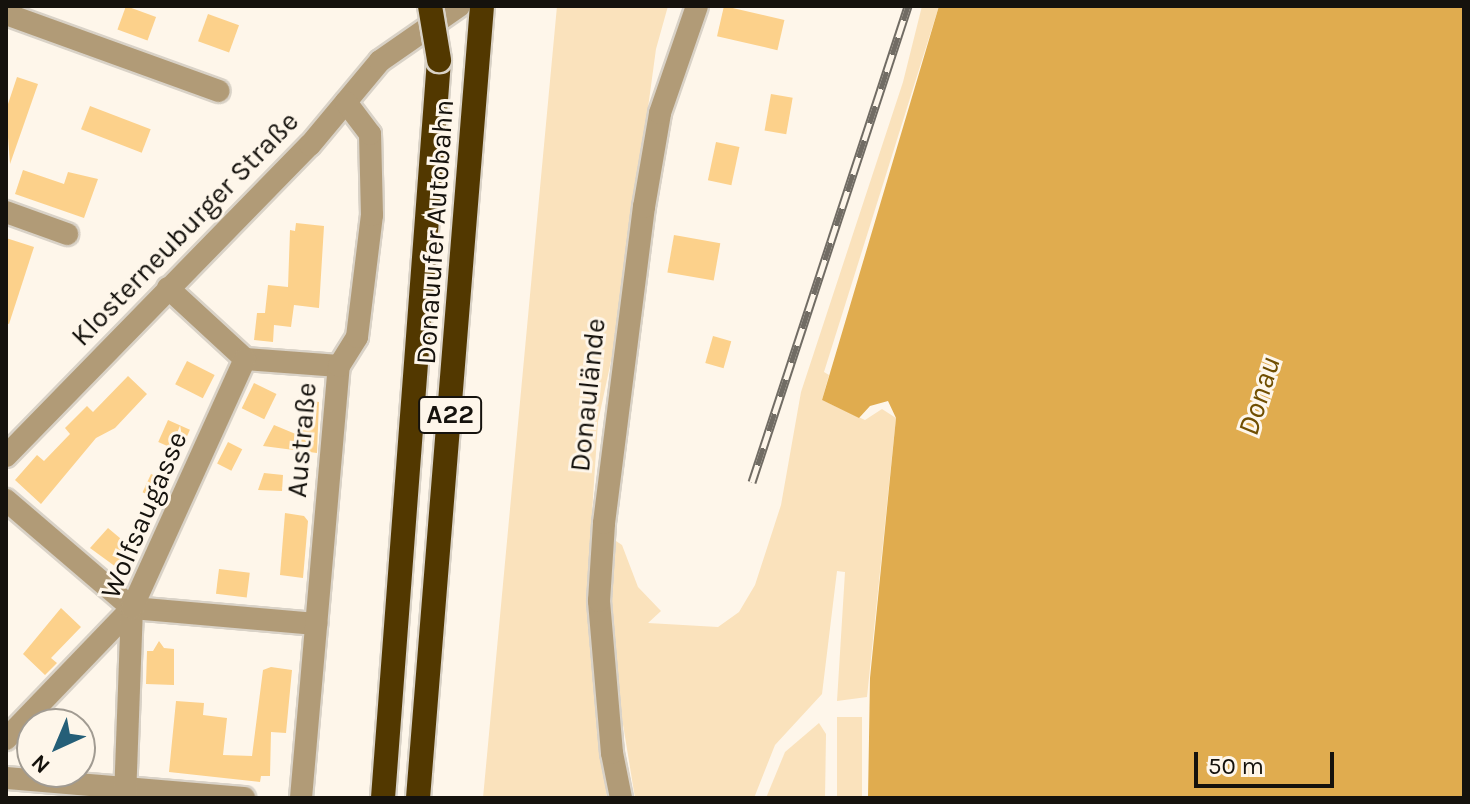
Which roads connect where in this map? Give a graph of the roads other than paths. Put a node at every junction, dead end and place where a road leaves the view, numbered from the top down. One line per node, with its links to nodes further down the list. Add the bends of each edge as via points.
1 (430, 6): 7 (highway, bridge)
2 (443, 6): 7 (highway, Donauufer Autobahn / A22, bridge)
3 (459, 6): 9 (street, Klosterneuburger Straße, via 403,42)
4 (482, 6): 25 (highway, Donauufer Autobahn / A22)
5 (697, 6): 26 (street, Donaulände, via 660,113 604,523 601,632)
6 (6, 14): 8 (street)
7 (439, 60): 24 (highway, Donauufer Autobahn / A22)
8 (219, 91)
9 (346, 102): 12 (street, Klosterneuburger Straße); 14 (street, Austraße, via 370,134 372,215 357,337)
10 (6, 212): 11 (street)
11 (67, 234)
12 (168, 288): 13 (street); 15 (street, Klosterneuburger Straße)
13 (245, 359): 14 (street); 17 (street, Wolfsaugasse)
14 (339, 366): 18 (street, Austraße)
15 (6, 456)
16 (6, 500): 17 (street)
17 (132, 608): 18 (street); 19 (street); 21 (street, Wolfsaugasse)
18 (316, 624): 23 (street, Austraße)
19 (6, 739)
20 (6, 778): 21 (street)
21 (125, 792): 22 (street)
22 (244, 798)
23 (301, 798)
24 (383, 798)
25 (418, 798)
26 (621, 798)

